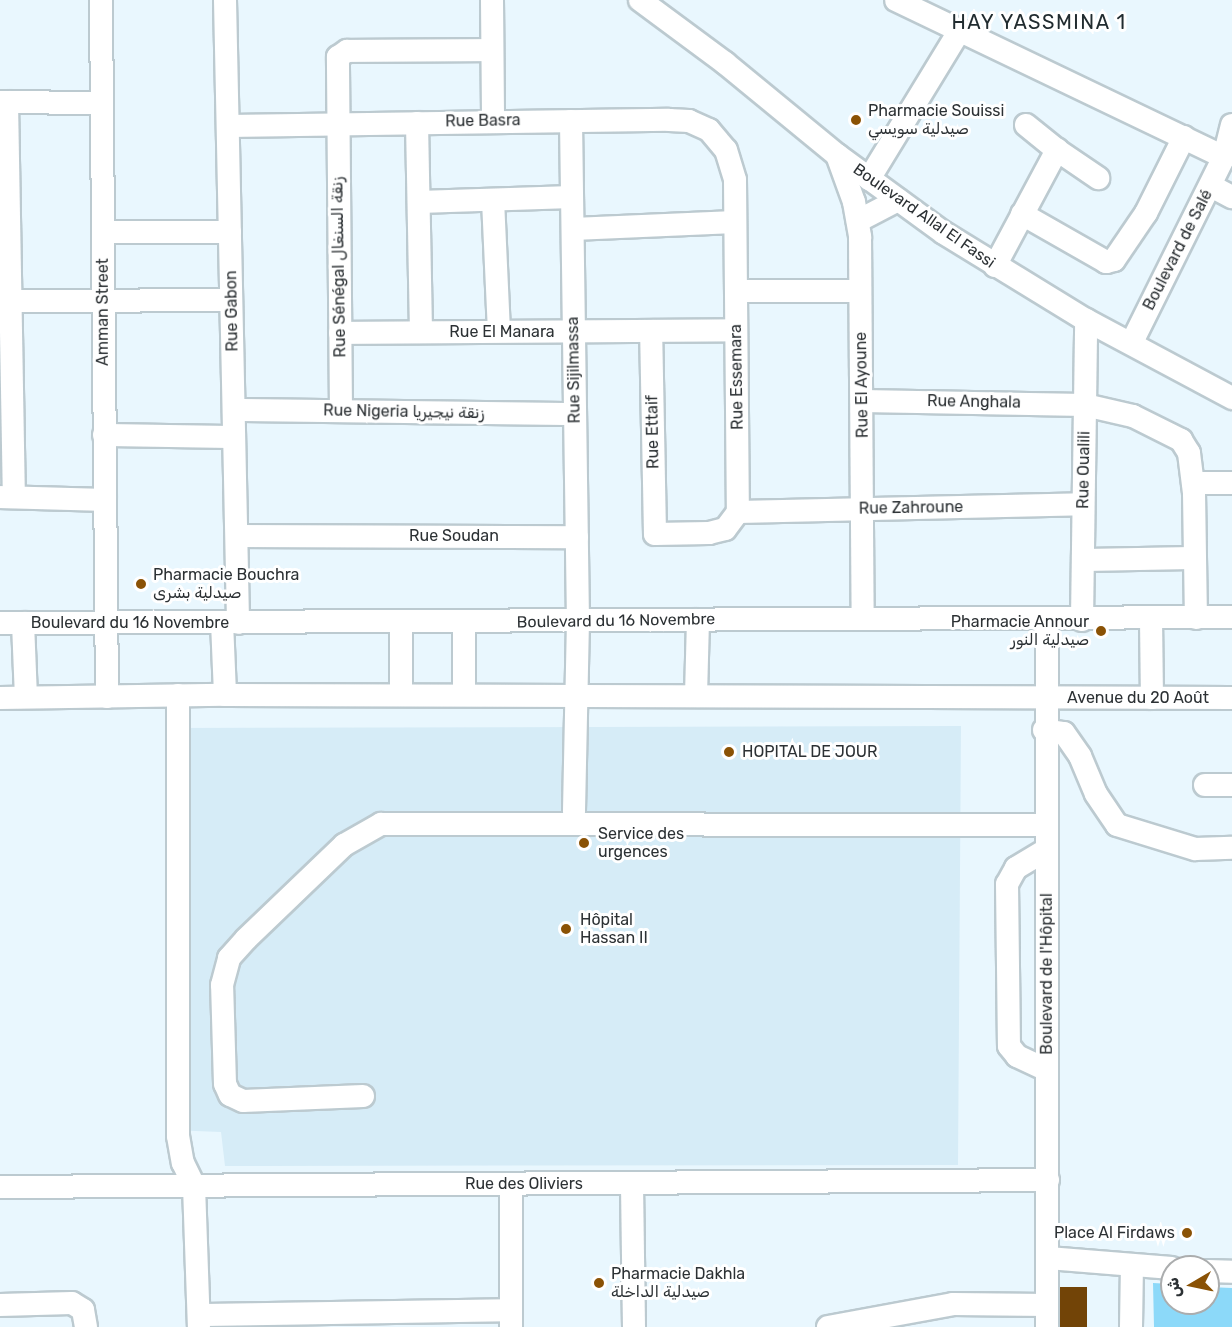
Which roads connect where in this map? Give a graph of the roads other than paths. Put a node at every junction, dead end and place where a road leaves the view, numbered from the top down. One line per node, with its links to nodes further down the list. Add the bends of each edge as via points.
1 (101, 0): 9 (street, Amman Street)
2 (225, 0): 16 (street, Rue Gabon)
3 (492, 0): 7 (street)
4 (640, 0): 21 (street, Boulevard Allal El Fassi, via 725,63)
5 (896, 0): 6 (street)
6 (958, 33): 17 (street); 23 (street)
7 (492, 50): 10 (street); 12 (street, Rue Sénégal زنقة السنغال, via 347,51 339,57 337,69)
8 (3, 102): 9 (street); 40 (street)
9 (102, 103): 34 (street, Amman Street)
10 (493, 121): 11 (street, Rue Basra); 13 (street, Rue Basra)
11 (571, 121): 18 (street, Rue Basra, via 689,121 709,130); 25 (street, Rue Sijilmassa)
12 (338, 123): 13 (street, Rue Basra); 16 (street, Rue Basra); 48 (street, Rue Sénégal زنقة السنغال)
13 (417, 123): 29 (street)
14 (1026, 125): 19 (street)
15 (1232, 125): 20 (street, Boulevard de Salé)
16 (228, 126): 35 (street, Rue Gabon)
17 (1184, 137): 20 (street); 30 (street, via 1146,213 1114,260 1106,262)
18 (726, 150): 32 (street, Rue Essemara, via 733,169)
19 (1057, 150): 22 (street); 30 (street)
20 (1228, 153): 24 (street, Boulevard de Salé)
21 (837, 155): 23 (street, Boulevard Allal El Fassi); 31 (street, Rue El Ayoune)
22 (1098, 178)
23 (869, 179): 28 (street, Boulevard Allal El Fassi)
24 (1211, 186): 26 (street); 49 (street, Boulevard de Salé)
25 (572, 197): 27 (street); 33 (street, Rue Sijilmassa)
26 (1232, 197)
27 (493, 200): 29 (street); 47 (street)
28 (898, 200): 31 (street); 36 (street, Boulevard Allal El Fassi)
29 (419, 202): 46 (street)
30 (1022, 214): 36 (street)
31 (858, 221): 38 (street, Rue El Ayoune)
32 (735, 222): 33 (street); 37 (street, Rue Essemara)
33 (573, 229): 44 (street, Rue Sijilmassa)
34 (103, 232): 35 (street); 41 (street, Amman Street)
35 (230, 232): 39 (street, Rue Gabon)
36 (995, 266): 42 (street, Boulevard Allal El Fassi)
37 (737, 291): 38 (street); 43 (street, Rue Essemara)
38 (860, 291): 51 (street, Rue El Ayoune)
39 (231, 300): 41 (street); 53 (street, Rue Gabon)
40 (5, 301): 41 (street); 60 (street)
41 (103, 301): 56 (street, Amman Street)
42 (1086, 320): 49 (street, Boulevard Allal El Fassi); 52 (street, Rue Oualili)
43 (736, 330): 45 (street, Rue El Manara); 64 (street, Rue Essemara)
44 (574, 331): 45 (street, Rue El Manara); 47 (street, Rue El Manara); 55 (street, Rue Sijilmassa)
45 (651, 331): 64 (street, Rue Ettaif, via 655,534 717,531 730,526)
46 (421, 332): 47 (street, Rue El Manara); 48 (street, Rue El Manara)
47 (499, 332)
48 (340, 333): 54 (street, Rue Sénégal زنقة السنغال)
49 (1132, 342): 50 (street, Boulevard Allal El Fassi)
50 (1232, 398)
51 (862, 401): 52 (street, Rue Anghala); 63 (street, Rue El Ayoune)
52 (1085, 405): 58 (street, Rue Anghala, via 1133,416 1181,440 1189,453); 62 (street, Rue Oualili)
53 (234, 410): 54 (street, Rue Nigeria زنقة نيجيريا); 57 (street, Rue Gabon)
54 (341, 411): 55 (street, Rue Nigeria زنقة نيجيريا)
55 (575, 414): 66 (street, Rue Sijilmassa)
56 (104, 435): 57 (street); 61 (street, Amman Street)
57 (234, 437): 65 (street, Rue Gabon)
58 (1193, 483): 59 (street); 67 (street, Rue Anghala)
59 (1232, 483)
60 (7, 497): 61 (street)
61 (105, 500): 82 (street, Amman Street)
62 (1083, 504): 63 (street, Rue Zahroune); 68 (street, Rue Oualili)
63 (862, 508): 64 (street, Rue Zahroune); 71 (street, Rue El Ayoune)
64 (738, 512)
65 (237, 536): 66 (street, Rue Soudan); 77 (street, Rue Gabon)
66 (577, 537): 73 (street, Rue Sijilmassa)
67 (1194, 558): 68 (street); 70 (street, Rue Anghala)
68 (1083, 560): 76 (street, Rue Oualili)
69 (1232, 617): 70 (street, Boulevard du 16 Novembre)
70 (1196, 618): 72 (street, Boulevard du 16 Novembre)
71 (863, 619): 74 (street, Boulevard du 16 Novembre); 75 (street, Boulevard du 16 Novembre)
72 (1151, 619): 76 (street, Boulevard du 16 Novembre); 93 (street)
73 (578, 620): 74 (street, Boulevard du 16 Novembre); 79 (street, Boulevard du 16 Novembre); 87 (street, Rue Sijilmassa)
74 (698, 620): 88 (street)
75 (1047, 620): 76 (street, Boulevard du 16 Novembre); 92 (street, Boulevard de l'Hôpital)
76 (1082, 620)
77 (230, 622): 78 (street, Boulevard du 16 Novembre); 82 (street, Boulevard du 16 Novembre); 83 (street, Rue Gabon)
78 (401, 622): 79 (street, Boulevard du 16 Novembre); 84 (street)
79 (464, 622): 85 (street)
80 (0, 623): 81 (street, Boulevard du 16 Novembre)
81 (23, 623): 82 (street, Boulevard du 16 Novembre); 89 (street)
82 (106, 623): 90 (street, Amman Street)
83 (225, 695): 84 (street, Avenue du 20 Août); 86 (street, Avenue du 20 Août)
84 (401, 695): 85 (street, Avenue du 20 Août)
85 (464, 695): 87 (street, Avenue du 20 Août)
86 (178, 696): 90 (street, Avenue du 20 Août); 107 (street, via 178,1136 183,1163)
87 (575, 696): 88 (street, Avenue du 20 Août); 98 (street, Rue Sijilmassa)
88 (696, 696): 92 (street, Avenue du 20 Août)
89 (26, 697): 90 (street, Avenue du 20 Août); 91 (street, Avenue du 20 Août)
90 (107, 697)
91 (0, 698)
92 (1044, 698): 93 (street, Avenue du 20 Août); 95 (street, Boulevard de l'Hôpital)
93 (1152, 698): 94 (street, Avenue du 20 Août)
94 (1232, 698)
95 (1044, 730): 99 (street, Boulevard de l'Hôpital); 100 (street, via 1064,733 1117,825 1195,849)
96 (1205, 785): 97 (street)
97 (1232, 785)
98 (574, 812)
99 (1046, 825): 101 (street, Boulevard de l'Hôpital); 103 (street, via 381,824 344,845 246,939 230,958 222,985 225,1084 230,1095 243,1101)
100 (1232, 848)
101 (1046, 850): 102 (street, Boulevard de l'Hôpital); 102 (street, via 1016,868 1007,884 1009,1046 1017,1056)
102 (1047, 1070): 104 (street, Boulevard de l'Hôpital)
103 (363, 1096)
104 (1047, 1180): 105 (street, Rue des Oliviers); 109 (street, Boulevard de l'Hôpital)
105 (632, 1184): 106 (street, Rue des Oliviers); 119 (street)
106 (511, 1185): 107 (street, Rue des Oliviers); 115 (street)
107 (194, 1186): 108 (street, Rue des Oliviers); 117 (street)
108 (0, 1187)
109 (1048, 1258): 110 (street); 113 (street, Boulevard de l'Hôpital)
110 (1132, 1265): 111 (street); 121 (street)
111 (1160, 1267)
112 (0, 1305): 118 (street, via 72,1303 83,1310)
113 (1047, 1316): 114 (street)
114 (922, 1317): 120 (street)
115 (511, 1319): 116 (street)
116 (309, 1320): 117 (street)
117 (199, 1321)
118 (86, 1327)
119 (634, 1327)
120 (828, 1327)
121 (1131, 1327)

